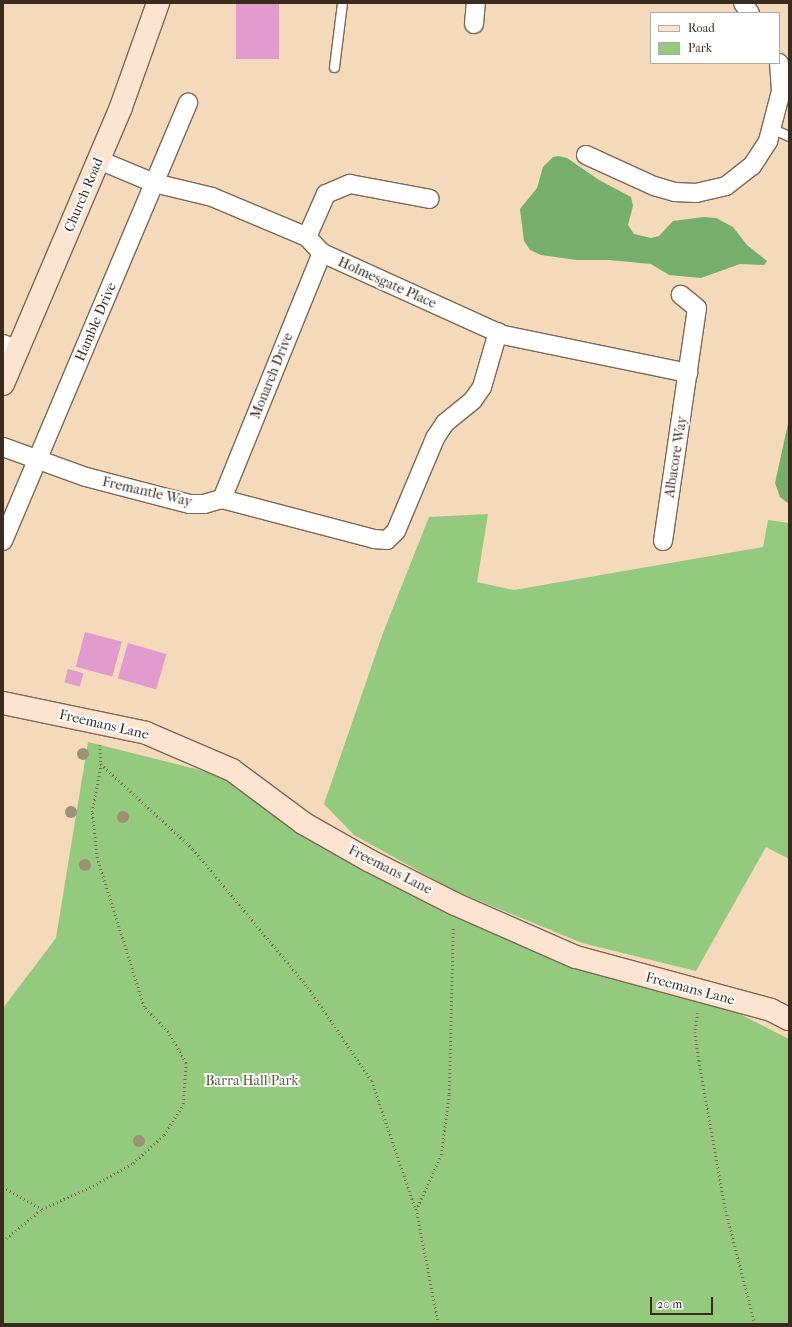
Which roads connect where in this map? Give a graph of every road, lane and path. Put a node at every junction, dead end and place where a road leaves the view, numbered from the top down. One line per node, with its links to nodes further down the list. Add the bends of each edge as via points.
1 (158, 3): 12 (street, Church Road)
2 (342, 3): 8 (lane)
3 (476, 3): 6 (street)
4 (743, 3): 5 (street)
5 (749, 12)
6 (474, 24)
7 (779, 64): 10 (street)
8 (334, 67)
9 (188, 102): 13 (street, Hamble Drive)
10 (781, 132): 11 (street, via 745,174 726,186 708,191 685,193 654,186)
11 (586, 155)
12 (99, 160): 13 (street, Holmesgate Place); 19 (street, Church Road)
13 (154, 183): 15 (street, Holmesgate Place, via 212,197); 23 (street, Hamble Drive)
14 (430, 199): 15 (street, via 350,184 326,194)
15 (307, 237): 16 (street, Holmesgate Place)
16 (322, 253): 18 (street, Holmesgate Place); 24 (street, Monarch Drive)
17 (681, 295): 20 (street, Albacore Way, via 697,308)
18 (498, 332): 20 (street, Holmesgate Place); 24 (street, Fremantle Way, via 482,387 473,400 445,423 435,438 396,531 387,540 374,539)
19 (10, 347): 21 (street, Church Road)
20 (688, 373): 26 (street, Albacore Way)
21 (3, 384)
22 (3, 447): 23 (street, Fremantle Way)
23 (38, 461): 24 (street, Fremantle Way, via 86,477 190,504 204,504); 25 (street, Hamble Drive)
24 (222, 499)
25 (3, 541)
26 (663, 541)
27 (3, 703): 28 (street, Freemans Lane)
28 (101, 722): 29 (path); 30 (street, Freemans Lane, via 146,732 232,770 303,823 370,861)
29 (101, 764): 34 (path, via 92,812 97,858 144,1007 168,1032 186,1062 182,1104 164,1135 133,1163 93,1186); 35 (path, via 193,849 308,988 372,1081)
30 (456, 904): 31 (street, Freemans Lane, via 576,957); 35 (path, via 449,1094 441,1155)
31 (702, 993): 32 (street, Freemans Lane, via 771,1010); 38 (path, via 695,1032 699,1061 725,1208)
32 (789, 1019)
33 (3, 1187): 34 (path)
34 (42, 1209): 36 (path)
35 (416, 1210): 37 (path)
36 (3, 1240)
37 (438, 1324)
38 (755, 1324)

